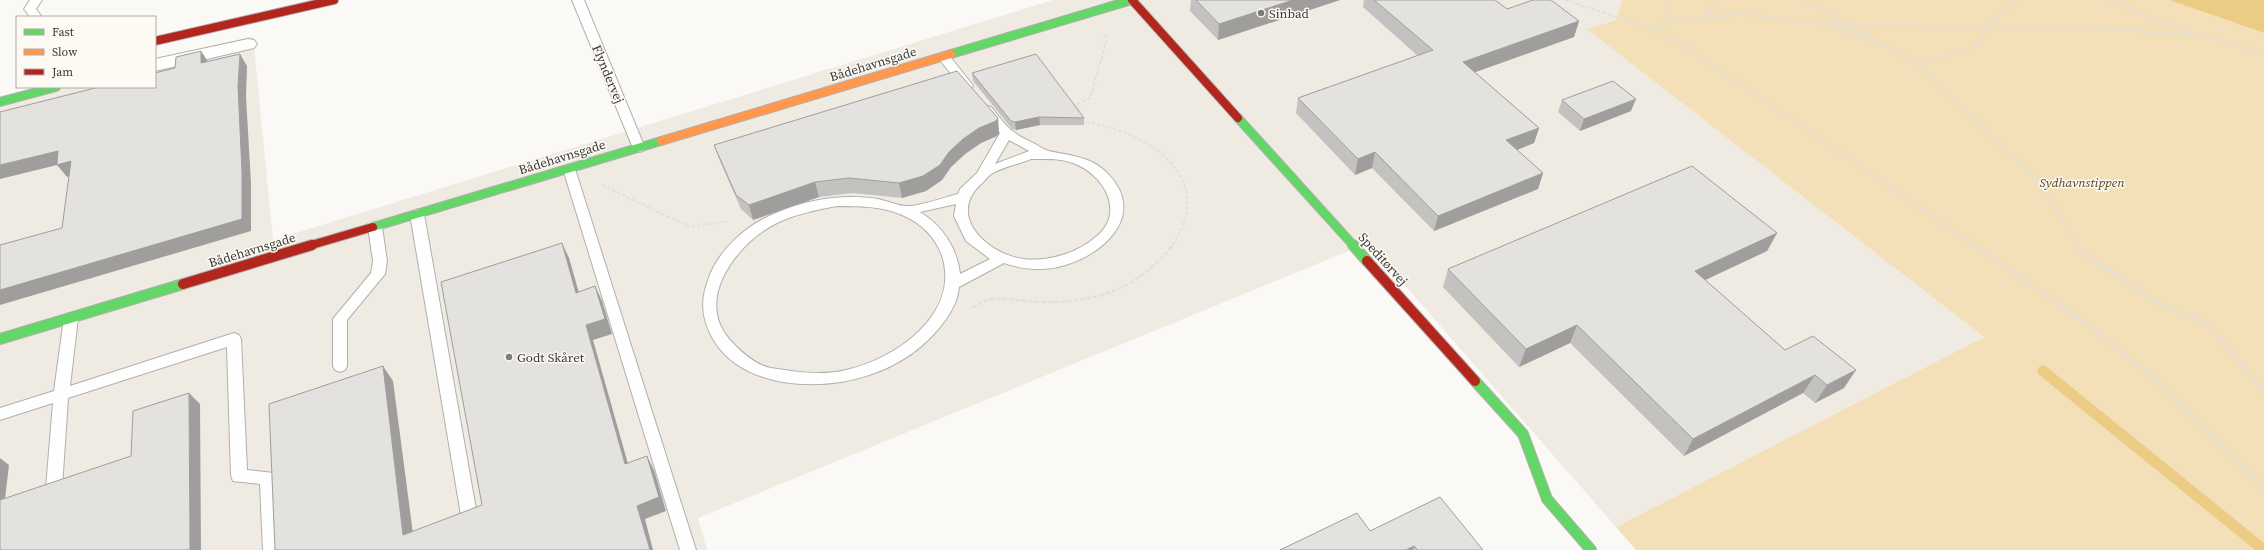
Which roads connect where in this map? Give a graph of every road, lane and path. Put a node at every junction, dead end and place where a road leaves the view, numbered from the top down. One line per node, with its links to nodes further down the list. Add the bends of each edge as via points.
1 (36, 0): 12 (lane, via 30,9)
2 (578, 0): 33 (lane, Flyndervej)
3 (1132, 0): 11 (street, Bådehavnsgade); 55 (street, Speditørvej, via 1523,434 1547,499)
4 (1566, 0): 18 (path)
5 (1671, 0): 14 (path, via 1666,8)
6 (1717, 0): 13 (path)
7 (1804, 0): 16 (path)
8 (2016, 0): 17 (path)
9 (2106, 0): 19 (path)
10 (331, 1): 20 (street)
11 (1088, 13): 24 (street, Bådehavnsgade); 29 (path, via 1107,38 1090,98)
12 (35, 16)
13 (1706, 16): 14 (path); 15 (path, via 1742,14)
14 (1666, 22): 18 (path)
15 (1823, 24): 16 (path); 21 (path)
16 (1851, 26): 17 (path); 21 (path)
17 (1988, 26): 19 (path, via 2074,27); 26 (path, via 1984,36 1970,49 1922,60)
18 (1652, 28): 51 (path, via 1688,48 2085,322 2152,376)
19 (2193, 34): 23 (path)
20 (156, 41)
21 (1875, 41): 26 (path, via 1908,57)
22 (248, 44): 25 (street)
23 (2264, 53)
24 (944, 57): 32 (lane); 33 (street, Bådehavnsgade)
25 (156, 65)
26 (1918, 65): 47 (path, via 2032,175 2083,253 2158,303 2211,328)
27 (42, 89): 28 (street)
28 (0, 102)
29 (1077, 104): 30 (path); 31 (path, via 1084,122)
30 (1066, 109)
31 (1078, 121)
32 (1007, 133): 34 (lane); 36 (lane)
33 (639, 148): 35 (street, Bådehavnsgade)
34 (1044, 155): 36 (lane, via 1030,155 1005,161); 42 (lane, via 1079,160 1099,171 1112,186 1118,204 1114,223 1102,240 1081,254 1055,262 1027,264)
35 (569, 169): 39 (street, Bådehavnsgade); 40 (path, via 690,227); 54 (lane)
36 (983, 172): 37 (lane, via 970,184)
37 (962, 198): 38 (lane); 42 (lane, via 959,216 966,233 980,248)
38 (907, 211): 43 (lane, via 928,224 943,241 952,261); 43 (lane, via 874,202 837,201 800,209 764,224 736,246 716,273 709,302 714,330 733,355 764,372 803,380 846,376 887,362 921,340 944,312)
39 (417, 214): 41 (street, Bådehavnsgade); 52 (lane)
40 (733, 220)
41 (374, 227): 44 (street, Bådehavnsgade); 46 (lane, via 380,261 378,274 340,319)
42 (1000, 259): 43 (lane)
43 (954, 283)
44 (71, 318): 45 (street, Bådehavnsgade); 48 (lane)
45 (0, 339)
46 (340, 366)
47 (2264, 392)
48 (61, 394): 49 (lane); 50 (lane); 53 (lane, via 234,338 239,476 268,478)
49 (0, 414)
50 (54, 488)
51 (2264, 488)
52 (469, 515)
53 (271, 550)
54 (688, 550)
55 (1591, 550)

